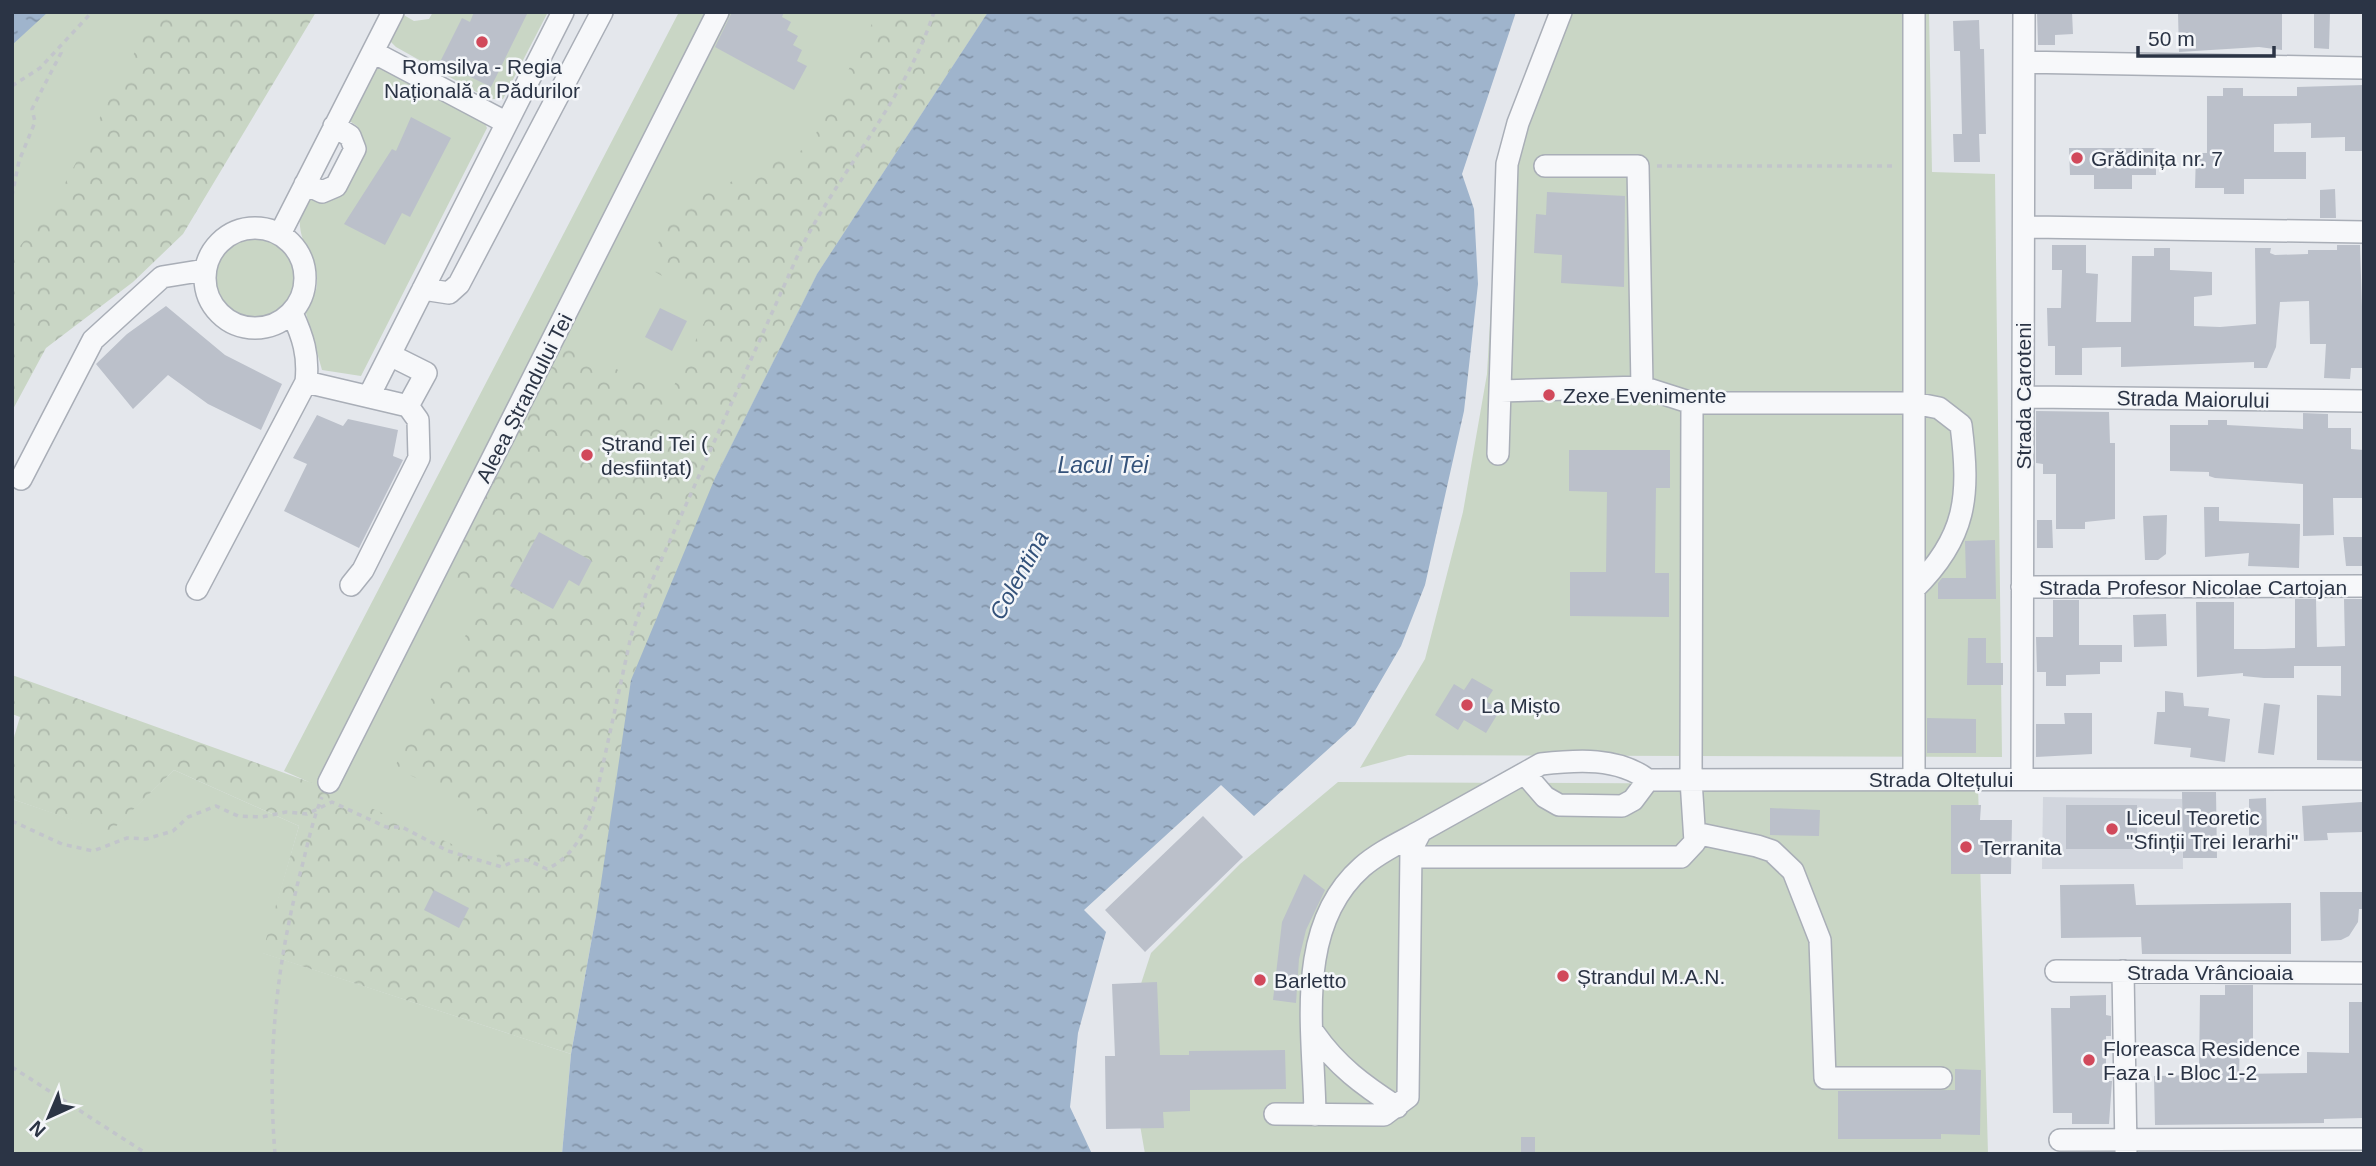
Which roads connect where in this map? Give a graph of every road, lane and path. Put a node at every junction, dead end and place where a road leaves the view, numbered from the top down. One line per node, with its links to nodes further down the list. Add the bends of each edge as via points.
1 (92, 12): 10 (path)
2 (393, 12): 11 (street)
3 (563, 12): 15 (street)
4 (602, 12): 24 (street, via 459,284 449,293)
5 (718, 12): 49 (street, Aleea Ștrandului Tei)
6 (934, 12): 50 (path, via 912,65 801,248 646,594 628,648 594,806 571,851 547,869 530,859 502,867 448,851 402,827 386,827 332,802)
7 (1561, 12): 29 (street, via 1507,164)
8 (1914, 12): 18 (street)
9 (2024, 12): 12 (street, Strada Caroteni)
10 (60, 45): 14 (path, via 40,68); 19 (path, via 61,53 32,109 35,122 19,161)
11 (373, 52): 15 (street); 22 (street)
12 (2024, 62): 13 (street); 20 (street, Strada Caroteni)
13 (2364, 68)
14 (12, 86)
15 (507, 123): 24 (street)
16 (1545, 166): 17 (street)
17 (1638, 166): 18 (path); 28 (street)
18 (1914, 166): 34 (street)
19 (12, 196)
20 (2024, 227): 21 (street); 31 (street, Strada Caroteni)
21 (2364, 232)
22 (281, 233): 23 (street, via 249,227 233,232 210,254); 25 (street, via 293,243 306,271 303,293)
23 (205, 270): 25 (street, via 210,301 233,323 264,328); 37 (street, via 162,277 93,340)
24 (423, 289): 26 (street)
25 (292, 313): 27 (street, via 304,338)
26 (390, 355): 30 (street); 35 (street, via 426,373)
27 (306, 382): 30 (street); 41 (street)
28 (1642, 387): 29 (street); 33 (street)
29 (1501, 391): 36 (street)
30 (369, 396): 35 (street)
31 (2023, 397): 32 (street, Strada Maiorului); 40 (street, Strada Caroteni)
32 (2364, 401)
33 (1692, 402): 34 (street); 48 (street)
34 (1914, 403): 42 (street); 42 (street, via 1938,408 1961,425 1967,470 1959,529 1936,567)
35 (408, 406): 38 (street, via 418,420 419,458)
36 (1498, 454)
37 (21, 479)
38 (351, 586)
39 (2364, 586): 40 (street, Strada Profesor Nicolae Cartojan)
40 (2022, 587): 45 (street, Strada Caroteni)
41 (197, 589)
42 (1914, 589): 44 (street)
43 (1526, 775): 47 (street, Strada Oltețului, via 1541,765 1563,762 1615,763); 47 (street, via 1559,805 1622,806 1633,800); 52 (street, Strada Oltețului)
44 (1914, 779): 45 (street, Strada Oltețului); 48 (street, Strada Oltețului)
45 (2022, 779): 46 (street, Strada Oltețului)
46 (2364, 779)
47 (1648, 780): 48 (street, Strada Oltețului)
48 (1691, 780): 53 (street)
49 (329, 782): 50 (path)
50 (317, 809): 51 (path, via 307,814 262,817 238,816 216,806 188,817 173,831 146,839 127,838 93,851 62,844); 68 (path, via 286,931 274,1005 270,1095)
51 (12, 821)
52 (1421, 831): 54 (street); 58 (street, Strada Oltețului, via 1362,867 1324,916 1313,976)
53 (1695, 833): 54 (street, via 1692,848 1681,857); 60 (street, via 1772,851 1793,871 1820,940 1825,1078)
54 (1411, 858): 61 (street, via 1408,1097)
55 (2056, 971): 56 (street, Strada Vrâncioaia)
56 (2123, 971): 57 (street, Strada Vrâncioaia); 66 (street)
57 (2364, 973)
58 (1314, 1033): 61 (street, via 1354,1079); 63 (street, Strada Oltețului)
59 (12, 1067): 67 (path)
60 (1941, 1078)
61 (1397, 1107): 63 (street, via 1384,1115)
62 (1275, 1114): 63 (street)
63 (1315, 1115)
64 (2364, 1139): 66 (street)
65 (2060, 1140): 66 (street)
66 (2126, 1147)
67 (147, 1154)
68 (275, 1154)

